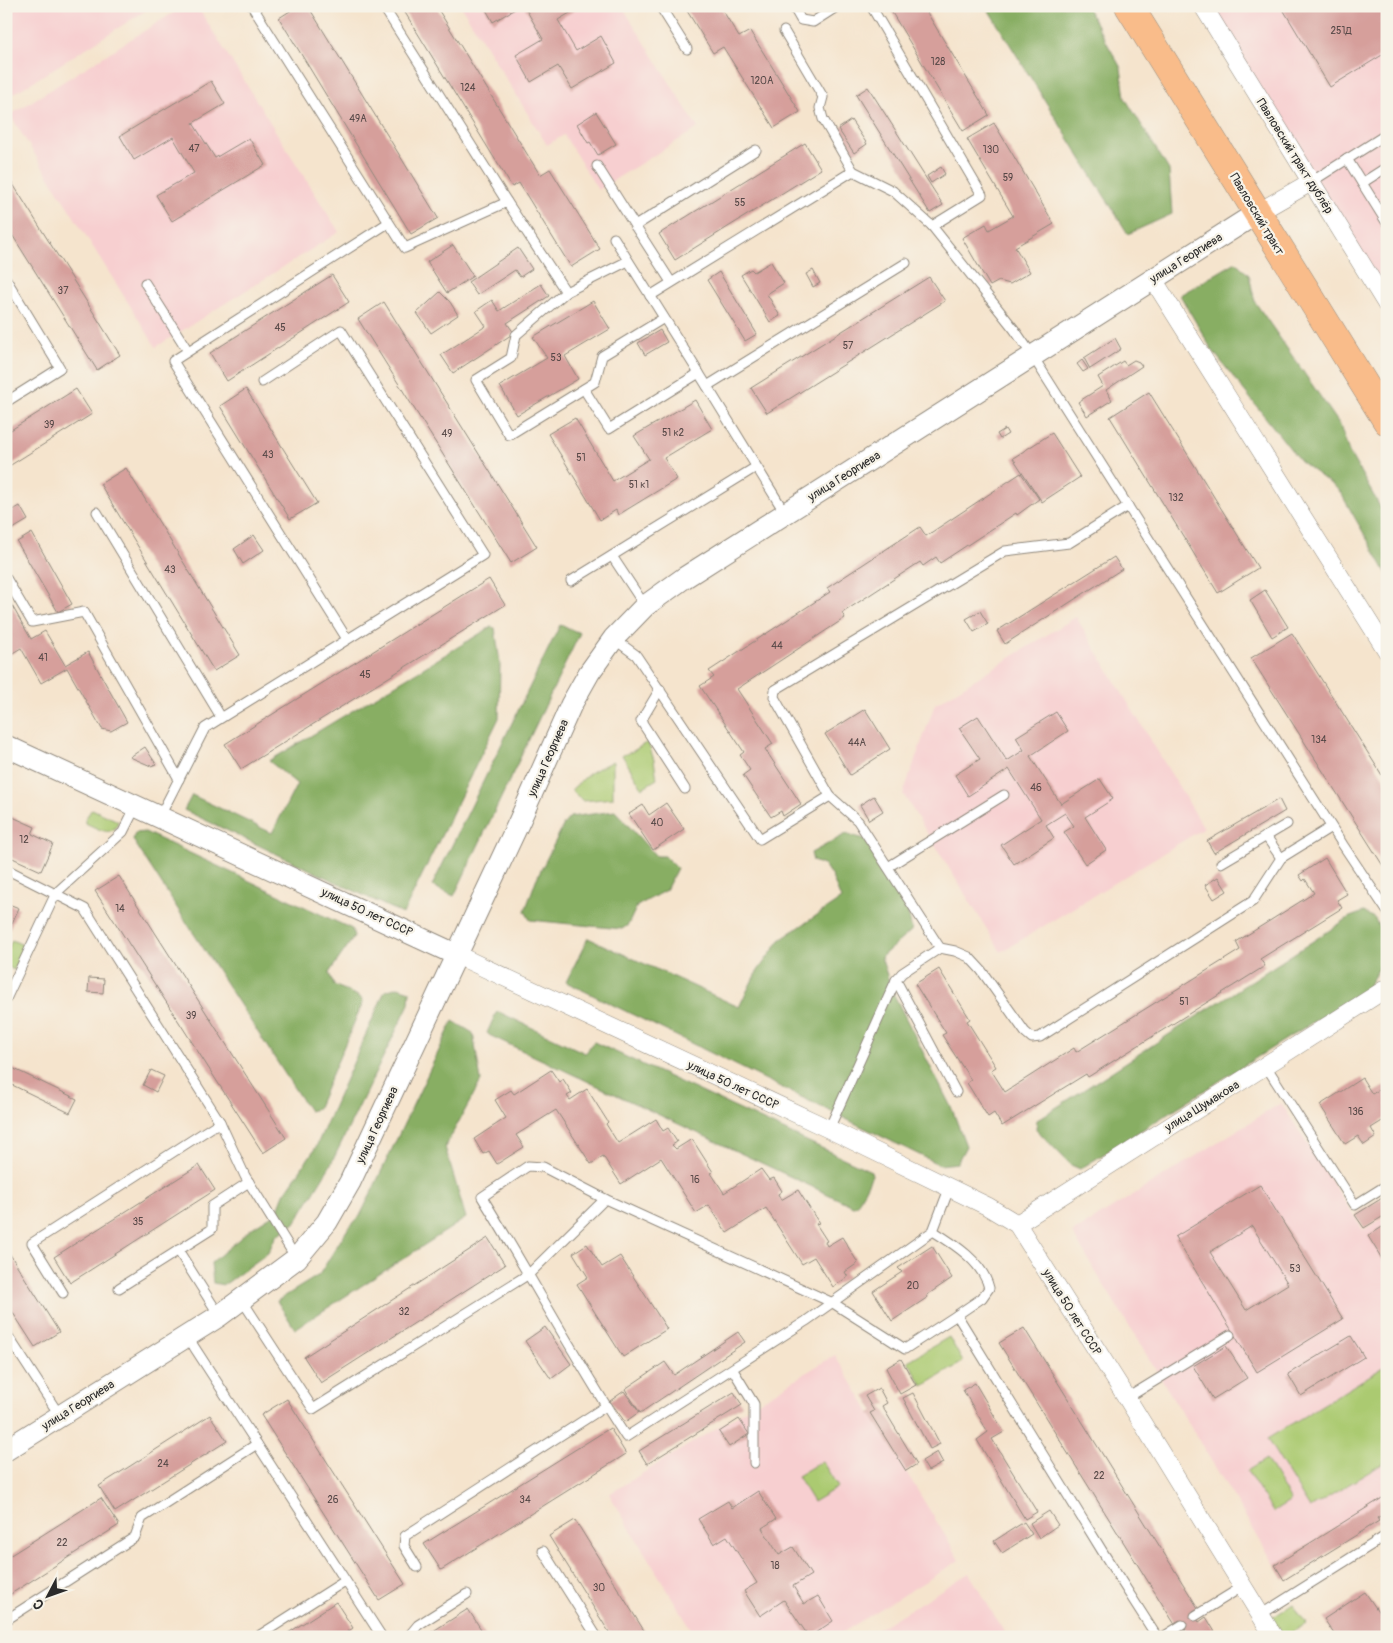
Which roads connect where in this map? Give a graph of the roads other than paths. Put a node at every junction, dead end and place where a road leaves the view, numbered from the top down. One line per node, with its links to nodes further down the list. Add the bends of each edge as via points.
1 (252, 6): 21 (lane)
2 (383, 6): 19 (lane)
3 (660, 6): 10 (lane)
4 (793, 6): 5 (lane, via 801,20 813,22)
5 (838, 6)
6 (871, 6): 24 (lane, via 982,195)
7 (1129, 6): 20 (main road, Павловский тракт)
8 (1203, 6): 17 (street, Павловский тракт дублёр)
9 (784, 32): 16 (lane, via 823,97 820,108 823,119)
10 (687, 49)
11 (1387, 134): 13 (lane)
12 (756, 150): 23 (lane)
13 (1347, 159): 17 (lane); 18 (lane)
14 (597, 166): 23 (lane)
15 (1387, 167): 18 (lane)
16 (853, 171): 24 (lane, via 893,191); 30 (lane)
17 (1310, 182): 20 (street); 34 (street, Павловский тракт дублёр)
18 (1362, 183): 22 (lane)
19 (506, 202): 21 (lane, via 405,248); 32 (lane)
20 (1257, 213): 29 (street, улица Георгиева); 43 (main road, Павловский тракт)
21 (388, 223): 36 (lane)
22 (1387, 223)
23 (636, 226): 30 (lane)
24 (932, 226): 37 (lane)
25 (614, 238): 26 (lane)
26 (628, 261): 32 (lane); 33 (lane)
27 (906, 263): 40 (lane)
28 (6, 279): 42 (lane, via 60,368)
29 (1153, 279): 37 (street, улица Георгиева); 54 (street)
30 (671, 282): 33 (lane)
31 (145, 283): 36 (lane)
32 (566, 292): 41 (lane, via 516,335 510,358 476,380 509,434)
33 (650, 296): 35 (lane)
34 (1387, 305)
35 (664, 318): 38 (lane); 41 (lane, via 602,356 595,382)
36 (188, 351): 53 (lane, via 173,360)
37 (1032, 355): 45 (lane); 47 (street, улица Георгиева)
38 (699, 373): 40 (lane); 41 (lane, via 609,429)
39 (262, 382): 53 (lane, via 341,330 483,555)
40 (708, 386): 44 (lane)
41 (584, 389)
42 (6, 402)
43 (1387, 421)
44 (756, 467): 47 (lane); 48 (lane)
45 (1128, 506): 61 (lane, via 1068,543 1005,551 776,690 774,697); 65 (lane)
46 (97, 512): 56 (lane)
47 (785, 513): 51 (street, улица Георгиева)
48 (612, 556): 50 (lane); 51 (lane)
49 (6, 578): 58 (lane, via 32,622 84,612)
50 (571, 581)
51 (645, 606): 52 (street, улица Георгиева)
52 (614, 638): 55 (lane, via 636,655); 74 (street, улица Георгиева, via 571,705)
53 (348, 639): 56 (lane)
54 (1387, 651)
55 (660, 690): 59 (lane, via 641,721); 61 (lane, via 760,839)
56 (221, 717): 58 (lane, via 205,728)
57 (6, 746): 62 (street, улица 50 лет СССР)
58 (179, 779): 63 (lane)
59 (685, 789)
60 (1004, 795): 69 (lane)
61 (830, 796): 69 (lane, via 858,821)
62 (136, 805): 63 (street, улица 50 лет СССР); 71 (lane, via 123,832)
63 (160, 817): 74 (street, улица 50 лет СССР)
64 (1288, 824): 66 (lane)
65 (1331, 827): 67 (lane); 72 (lane)
66 (1266, 836): 67 (lane); 68 (lane)
67 (1280, 858): 73 (lane, via 1254,901 1040,1037 1032,1038 1025,1032 969,957)
68 (1221, 863)
69 (888, 867): 73 (lane)
70 (6, 869): 71 (lane)
71 (56, 893): 77 (lane); 80 (lane, via 85,909)
72 (1387, 912)
73 (940, 948): 75 (lane)
74 (457, 955): 81 (street, улица 50 лет СССР); 89 (street, улица Георгиева, via 350,1182 327,1222)
75 (896, 980): 79 (lane); 81 (lane)
76 (1387, 988): 78 (street, улица Шумакова)
77 (6, 999)
78 (1266, 1066): 83 (lane, via 1355,1205); 86 (street, улица Шумакова)
79 (956, 1092)
80 (220, 1122): 82 (lane); 92 (lane, via 32,1243)
81 (828, 1129): 84 (street, улица 50 лет СССР)
82 (249, 1182): 88 (lane, via 212,1206 212,1229); 89 (lane)
83 (1387, 1185)
84 (949, 1189): 86 (street, улица 50 лет СССР); 87 (lane)
85 (605, 1199): 90 (lane); 90 (lane, via 543,1167 528,1166 482,1197); 94 (lane)
86 (1017, 1224): 101 (street, улица 50 лет СССР)
87 (933, 1230): 94 (lane); 95 (lane, via 961,1249 986,1278 989,1288 982,1298)
88 (178, 1250): 91 (lane); 96 (lane)
89 (297, 1258): 93 (street, улица Георгиева)
90 (529, 1274): 93 (lane, via 313,1409); 102 (lane)
91 (119, 1288)
92 (63, 1293)
93 (242, 1300): 96 (street, улица Георгиева)
94 (833, 1303): 95 (lane, via 904,1349); 100 (lane)
95 (958, 1315): 121 (lane)
96 (219, 1316): 99 (street, улица Георгиева)
97 (6, 1333): 103 (lane)
98 (1230, 1335): 101 (lane)
99 (187, 1336): 103 (street, улица Георгиева); 104 (lane)
100 (732, 1370): 102 (lane, via 626,1437); 106 (lane, via 754,1404)
101 (1127, 1398): 111 (street, улица 50 лет СССР)
102 (606, 1406): 109 (lane, via 405,1536 404,1546)
103 (60, 1416): 105 (street, улица Георгиева)
104 (257, 1444): 110 (lane); 115 (lane, via 142,1518 135,1537)
105 (6, 1450)
106 (754, 1463)
107 (1387, 1534): 113 (lane)
108 (542, 1551): 120 (lane)
109 (416, 1567)
110 (345, 1581): 117 (lane); 118 (lane)
111 (1242, 1586): 113 (street, улица 50 лет СССР); 114 (lane)
112 (467, 1594): 119 (lane, via 418,1625)
113 (1260, 1615): 123 (street, улица 50 лет СССР)
114 (1196, 1616)
115 (6, 1620)
116 (1182, 1624): 122 (lane)
117 (257, 1637)
118 (382, 1637)
119 (408, 1637)
120 (597, 1637)
121 (1157, 1637)
122 (1163, 1637)
123 (1274, 1637)

